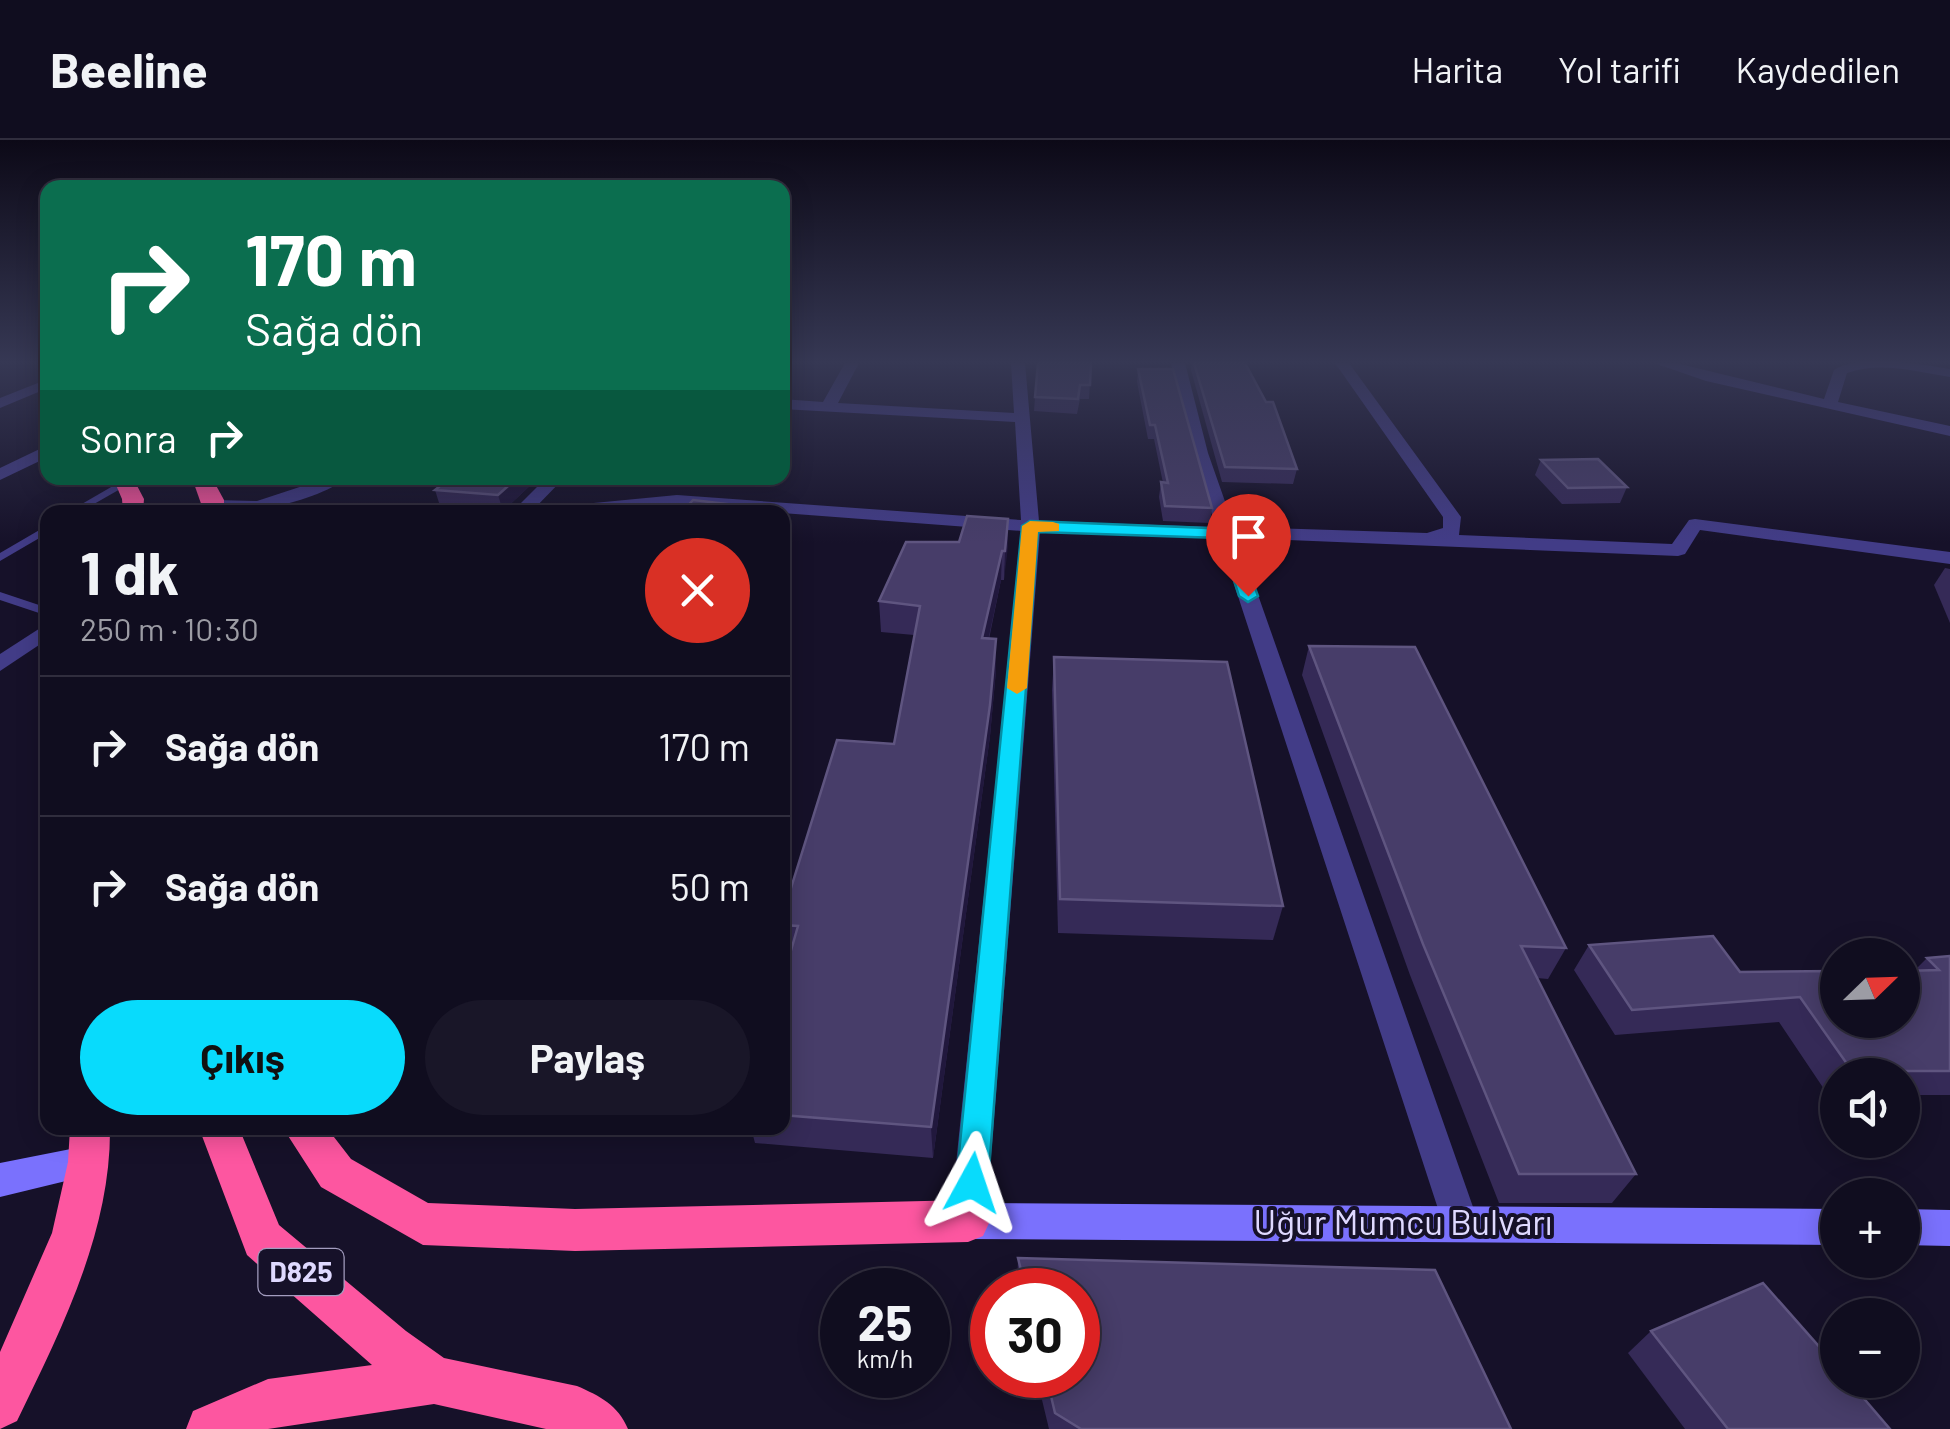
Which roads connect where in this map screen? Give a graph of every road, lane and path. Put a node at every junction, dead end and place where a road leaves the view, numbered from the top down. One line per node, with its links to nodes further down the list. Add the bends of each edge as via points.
1 (1022, 423): 17 (street)
2 (1193, 423): 19 (street)
3 (1385, 423): 20 (street, via 1452,517 1452,531)
4 (1917, 423): 5 (street)
5 (1950, 430)
6 (40, 454): 7 (street)
7 (0, 475)
8 (116, 485): 11 (lane)
9 (320, 485): 12 (street)
10 (548, 485): 13 (street)
11 (85, 505)
12 (262, 505)
13 (529, 505)
14 (644, 505): 15 (street)
15 (744, 505)
16 (790, 508): 17 (street)
17 (1030, 526): 19 (street); 31 (street)
18 (40, 533): 21 (lane)
19 (1227, 533): 20 (street); 32 (street)
20 (1428, 538): 22 (street, via 1678,550 1695,524)
21 (0, 558)
22 (1950, 558)
23 (0, 596): 24 (lane)
24 (40, 609)
25 (40, 635): 26 (street)
26 (0, 664)
27 (222, 1135): 36 (highway, D825, via 264,1240)
28 (307, 1135): 31 (highway, via 336,1173 423,1224 575,1230)
29 (91, 1144): 30 (street); 37 (highway, via 50,1304)
30 (0, 1180)
31 (968, 1221): 32 (street, Uğur Mumcu Bulvarı)
32 (1461, 1224): 33 (street, Uğur Mumcu Bulvarı)
33 (1820, 1227)
34 (1920, 1227): 35 (street)
35 (1950, 1228)
36 (434, 1380): 38 (highway, via 268,1404); 39 (highway, D825, via 577,1411)
37 (0, 1404)
38 (211, 1429)
39 (603, 1429)

